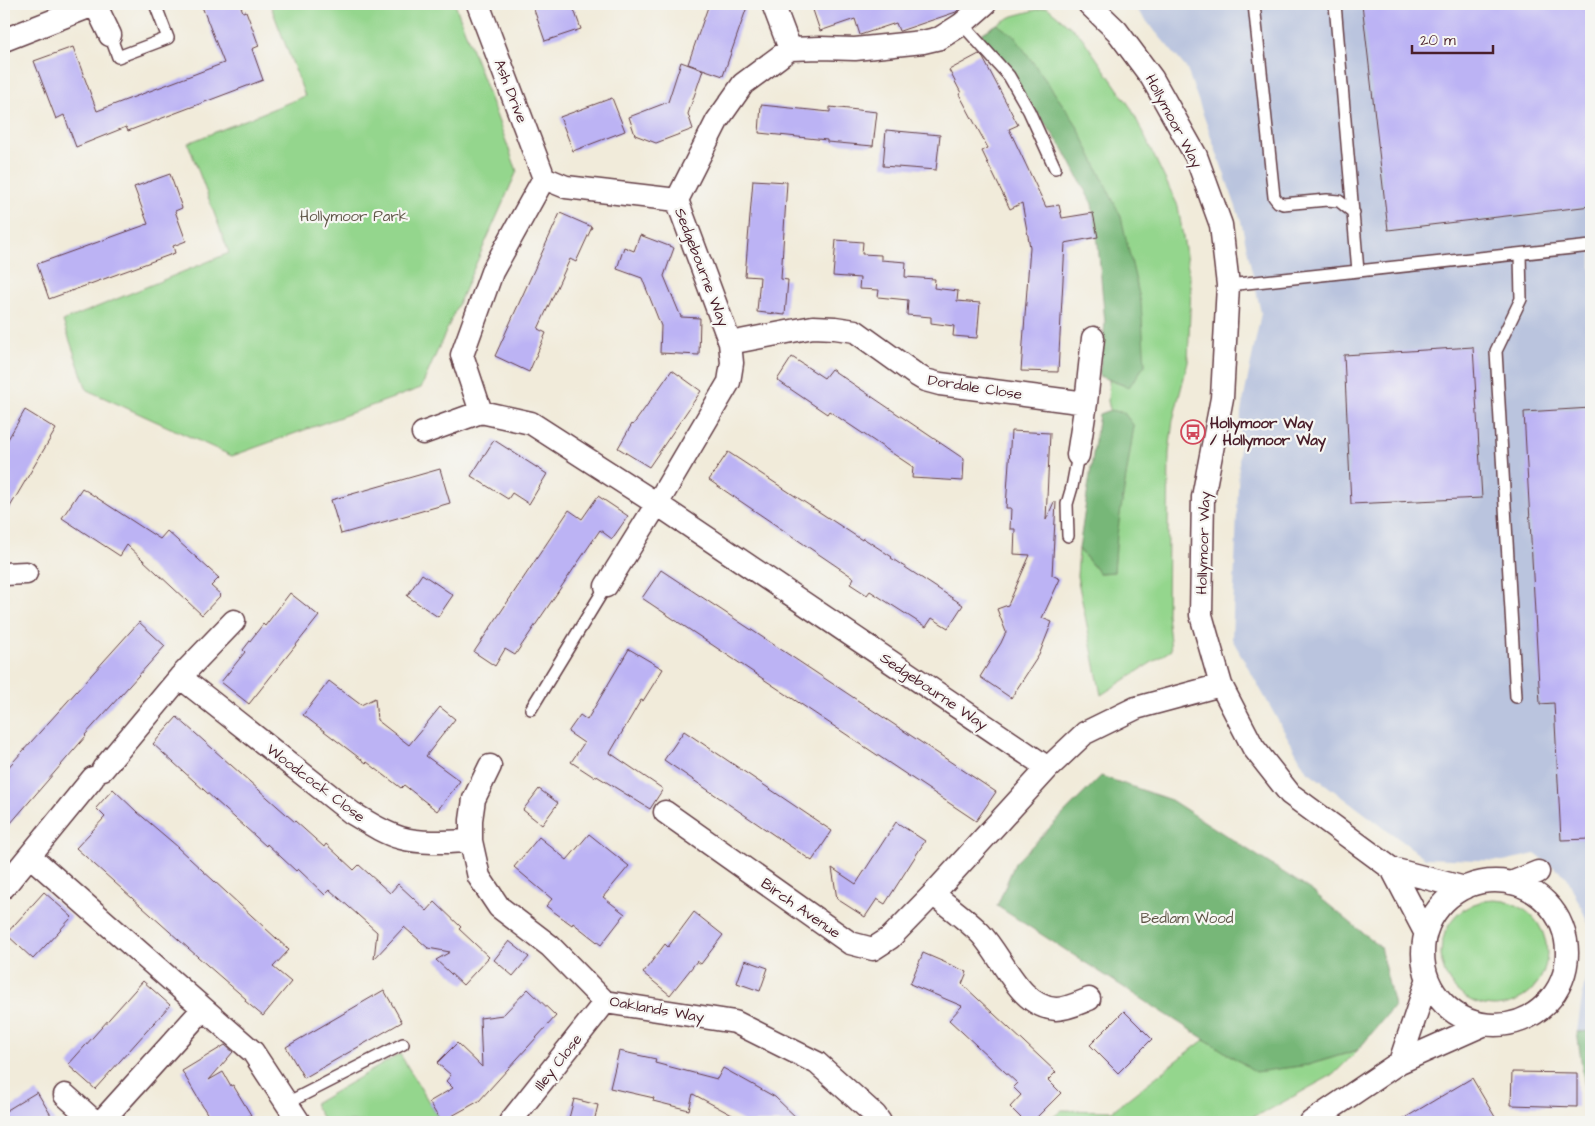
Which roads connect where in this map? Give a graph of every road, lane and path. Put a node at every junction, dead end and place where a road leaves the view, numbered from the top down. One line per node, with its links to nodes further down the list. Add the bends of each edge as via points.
1 (96, 4): 10 (street); 11 (street)
2 (155, 4): 10 (lane, via 168,38 118,57)
3 (478, 4): 14 (street, Ash Drive)
4 (773, 4): 12 (street)
5 (985, 4): 9 (street)
6 (1089, 4): 20 (street, Hollymoor Way, via 1117,31 1152,78 1196,156 1220,224)
7 (1254, 4): 16 (lane, via 1274,197 1283,204 1339,202)
8 (1335, 4): 16 (lane)
9 (962, 24): 12 (street, via 940,38 922,42 855,49); 13 (lane, via 1010,76)
10 (110, 35)
11 (4, 40)
12 (790, 49): 15 (street, Sedgebourne Way, via 743,84 717,121)
13 (1055, 168)
14 (544, 178): 15 (street, via 566,187); 24 (street, via 492,272 462,355)
15 (676, 200): 22 (street, Sedgebourne Way)
16 (1354, 213): 19 (lane)
17 (1591, 246): 18 (lane)
18 (1520, 254): 19 (lane); 35 (lane, via 1520,299 1496,351)
19 (1358, 271): 20 (lane)
20 (1228, 285): 34 (street, Hollymoor Way, via 1222,398 1203,497 1201,615)
21 (1093, 338): 23 (street)
22 (730, 343): 23 (street, Dordale Close, via 814,328 855,331 925,380); 27 (street, Sedgebourne Way, via 732,363 729,382)
23 (1086, 403): 26 (street)
24 (481, 412): 25 (street); 27 (street, Sedgebourne Way, via 531,423)
25 (423, 432)
26 (1078, 455): 28 (lane, via 1067,504)
27 (657, 504): 31 (street, Sedgebourne Way); 38 (street, Sedgebourne Way)
28 (1068, 536)
29 (26, 573): 30 (street)
30 (4, 574)
31 (606, 586): 36 (lane, Sedgebourne Way)
32 (234, 621): 33 (street)
33 (180, 677): 40 (street, Woodcock Close, via 352,813 377,828 401,838 441,843); 41 (street)
34 (1221, 685): 38 (street, via 1136,708 1085,733); 42 (street, Hollymoor Way, via 1253,747 1290,794)
35 (1516, 697)
36 (531, 709)
37 (490, 766): 40 (street, Oaklands Way, via 474,799)
38 (1048, 768): 47 (street, Birch Avenue)
39 (665, 812): 47 (street, Birch Avenue, via 850,943 863,947 873,948 890,938)
40 (471, 840): 51 (street, Oaklands Way, via 479,876 499,907 550,946)
41 (30, 856): 45 (street); 52 (street)
42 (1392, 869): 46 (street, Hollymoor Way); 48 (street, Hollymoor Way)
43 (1538, 872): 44 (street)
44 (1511, 883): 46 (street, via 1500,880 1476,882); 53 (street, via 1560,908 1567,961 1561,983 1548,1003 1530,1017 1508,1025)
45 (4, 887)
46 (1465, 888): 48 (street, via 1454,893 1436,910)
47 (933, 894): 50 (street, via 980,934 1028,998 1058,1009)
48 (1425, 932): 49 (street, via 1422,957)
49 (1427, 981): 53 (street, via 1440,1002 1460,1017); 55 (street)
50 (1089, 1000)
51 (605, 1002): 61 (street, Illey Close); 62 (street, Oaklands Way, via 735,1022 817,1063)
52 (203, 1009): 57 (street, via 253,1052); 59 (street)
53 (1483, 1025): 55 (street)
54 (402, 1044): 57 (lane)
55 (1400, 1062): 63 (street)
56 (65, 1095): 58 (street)
57 (287, 1103): 60 (street)
58 (95, 1122)
59 (101, 1122)
60 (299, 1122)
61 (510, 1122)
62 (880, 1122)
63 (1311, 1122)

